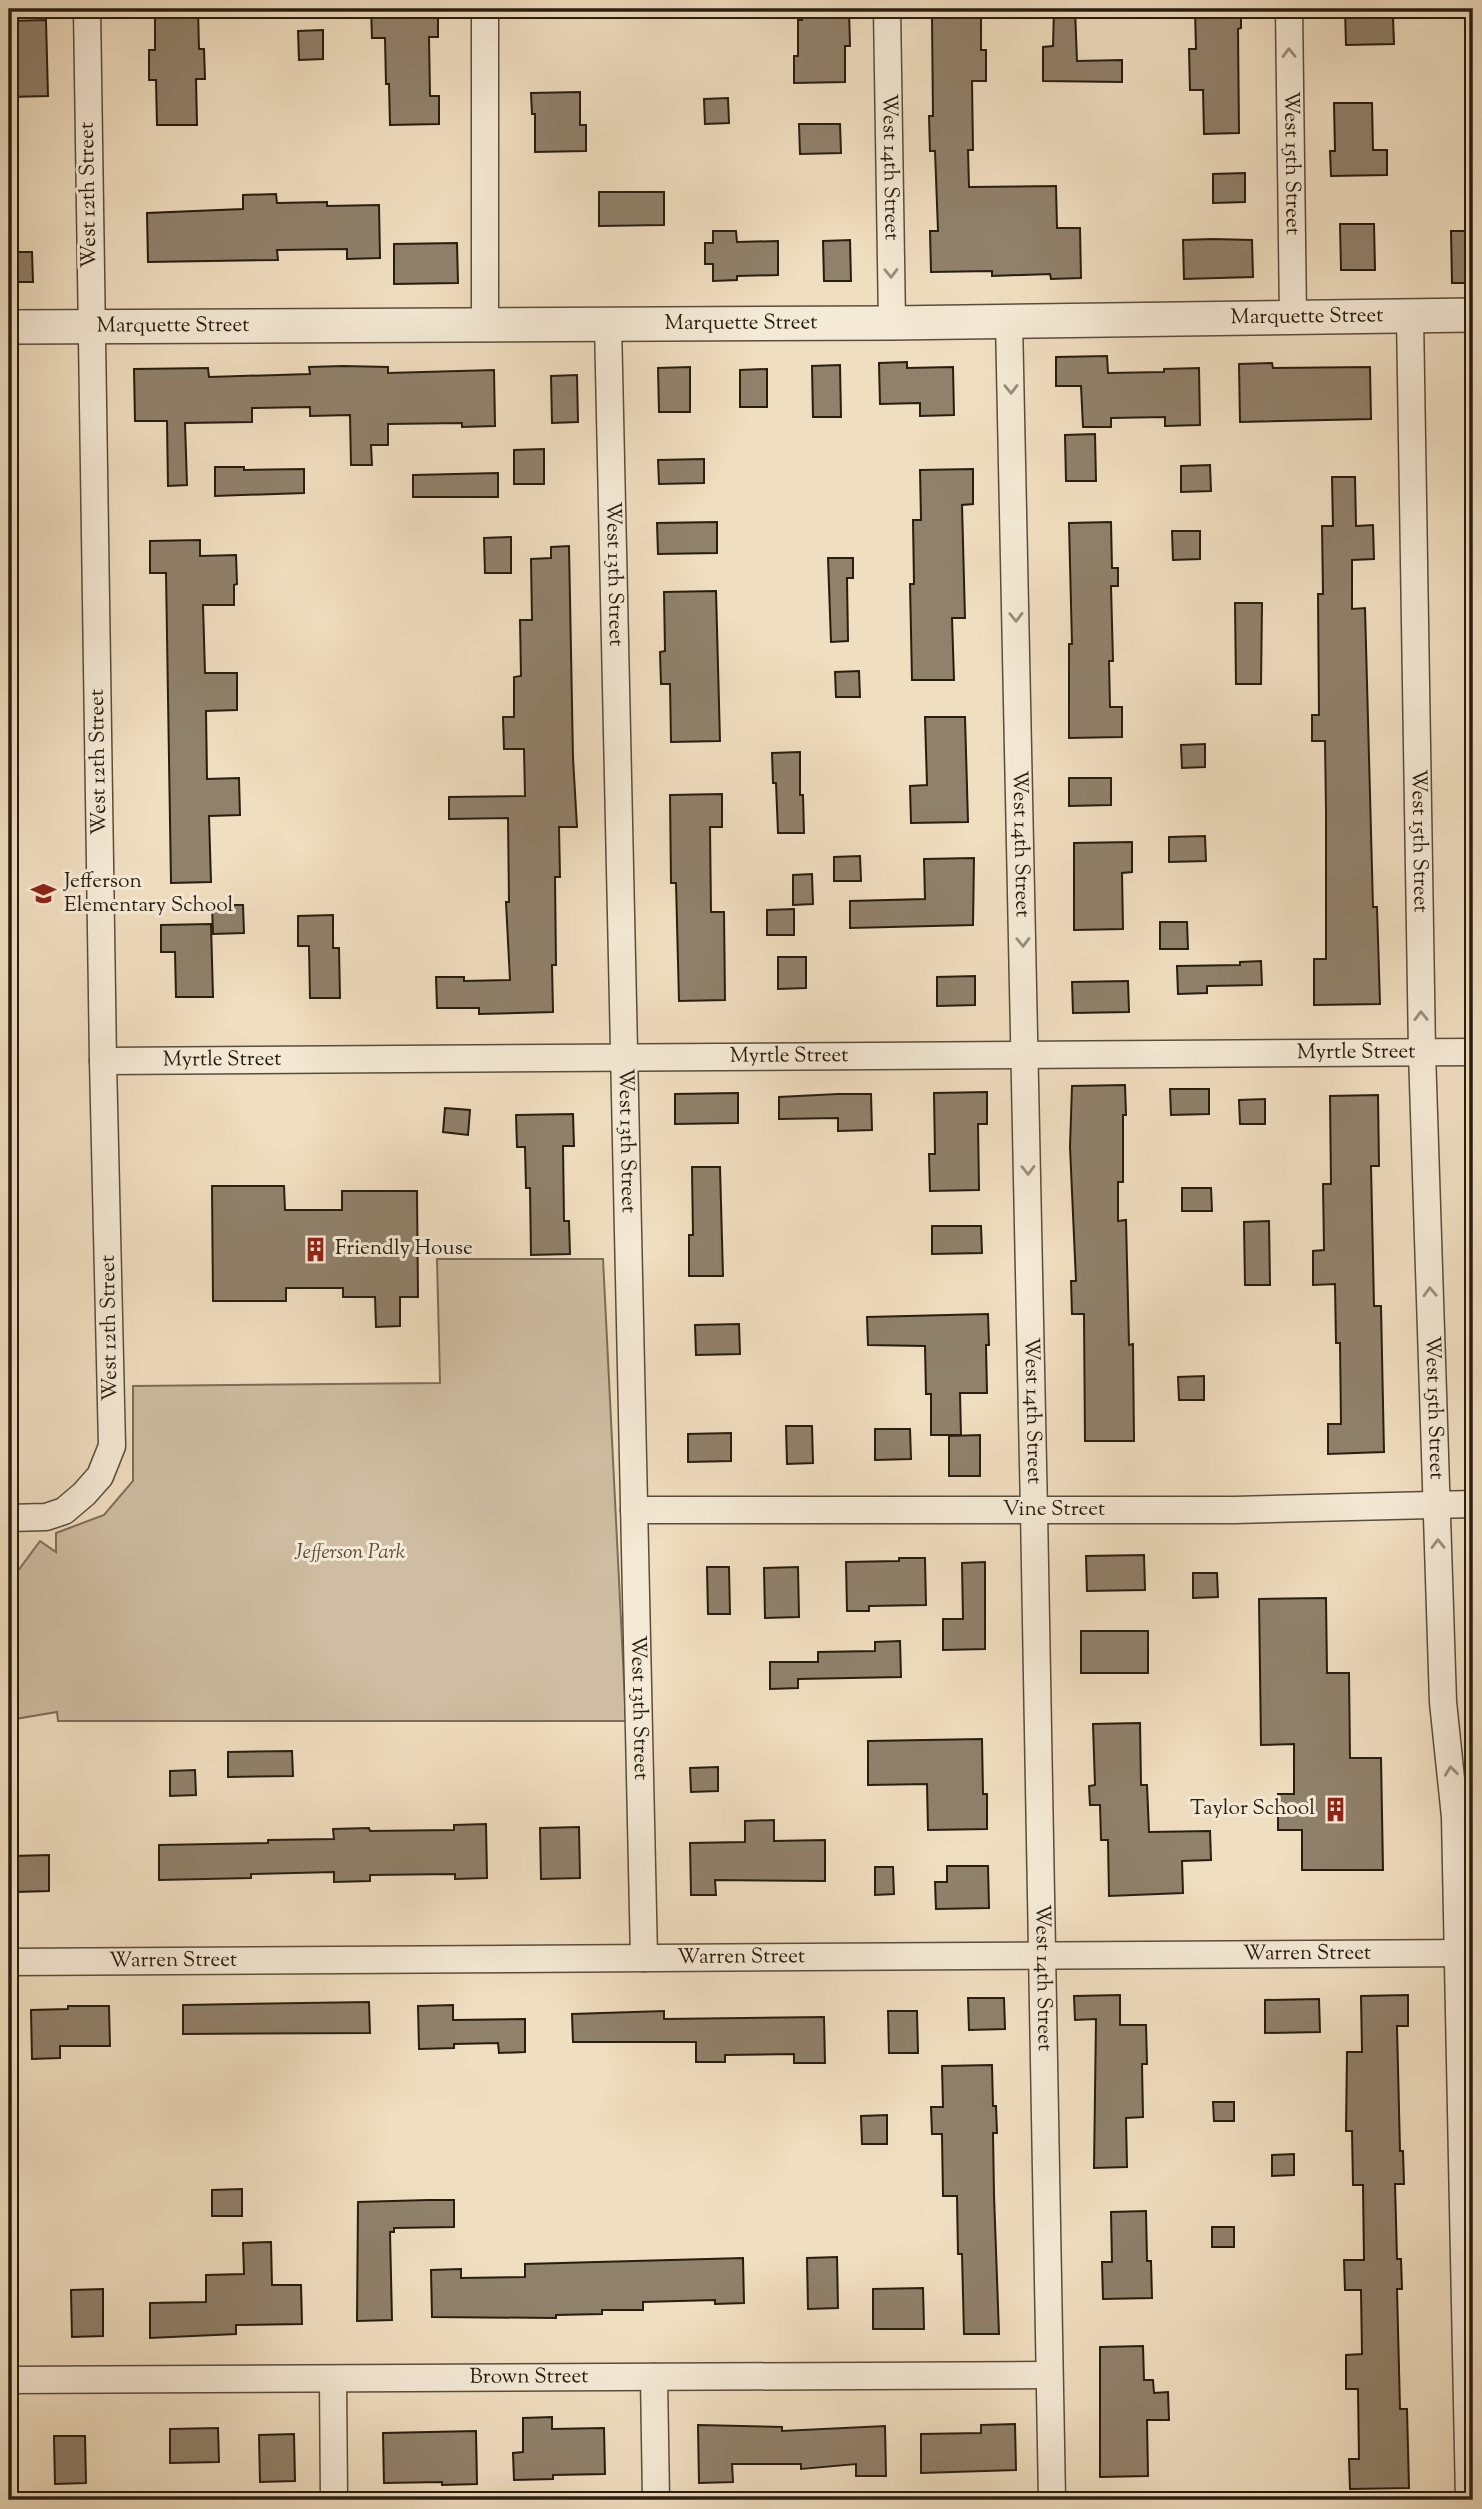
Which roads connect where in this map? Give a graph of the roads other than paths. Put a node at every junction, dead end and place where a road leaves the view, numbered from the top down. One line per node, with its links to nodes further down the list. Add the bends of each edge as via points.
1 (86, 9): 12 (street, West 12th Street)
2 (485, 9): 11 (street)
3 (887, 9): 9 (street, West 14th Street, one-way to 9)
4 (1289, 9): 7 (street, West 15th Street, one-way to 4)
5 (1473, 315): 6 (street, Marquette Street)
6 (1409, 316): 7 (street, Marquette Street); 14 (street, West 15th Street, one-way to 6)
7 (1293, 317): 8 (street, Marquette Street)
8 (1009, 321): 9 (street, Marquette Street); 16 (street, West 14th Street, one-way to 16)
9 (892, 323): 10 (street, Marquette Street)
10 (608, 324): 11 (street, Marquette Street); 17 (street, West 13th Street)
11 (485, 325): 12 (street, Marquette Street)
12 (91, 326): 13 (street, Marquette Street); 18 (street, West 12th Street)
13 (9, 327)
14 (1422, 1052): 15 (street, Myrtle Street); 16 (street, Myrtle Street); 19 (street, West 15th Street, one-way to 14)
15 (1473, 1052)
16 (1025, 1055): 17 (street, Myrtle Street); 22 (street, West 14th Street, one-way to 22)
17 (623, 1057): 18 (street, Myrtle Street); 21 (street, West 13th Street)
18 (103, 1061): 23 (street, West 12th Street, via 113,1446 100,1476 64,1511 47,1517)
19 (1437, 1503): 20 (street, Vine Street); 22 (street, Vine Street); 24 (street, West 15th Street, one-way to 19, via 1443,1702)
20 (1473, 1504)
21 (634, 1510): 22 (street, Vine Street); 26 (street, West 13th Street)
22 (1034, 1511): 25 (street, West 14th Street)
23 (9, 1518)
24 (1465, 1953): 25 (street, Warren Street); 35 (street, West 15th Street, via 1461,2080)
25 (1043, 1955): 26 (street, Warren Street); 28 (street, West 14th Street)
26 (644, 1958): 27 (street, Warren Street)
27 (9, 1962)
28 (1048, 2375): 29 (street, Brown Street); 34 (street, West 14th Street)
29 (654, 2377): 31 (street, Brown Street); 33 (street)
30 (9, 2380): 31 (street, Brown Street)
31 (333, 2380): 32 (street)
32 (334, 2500)
33 (656, 2500)
34 (1052, 2500)
35 (1469, 2500)

